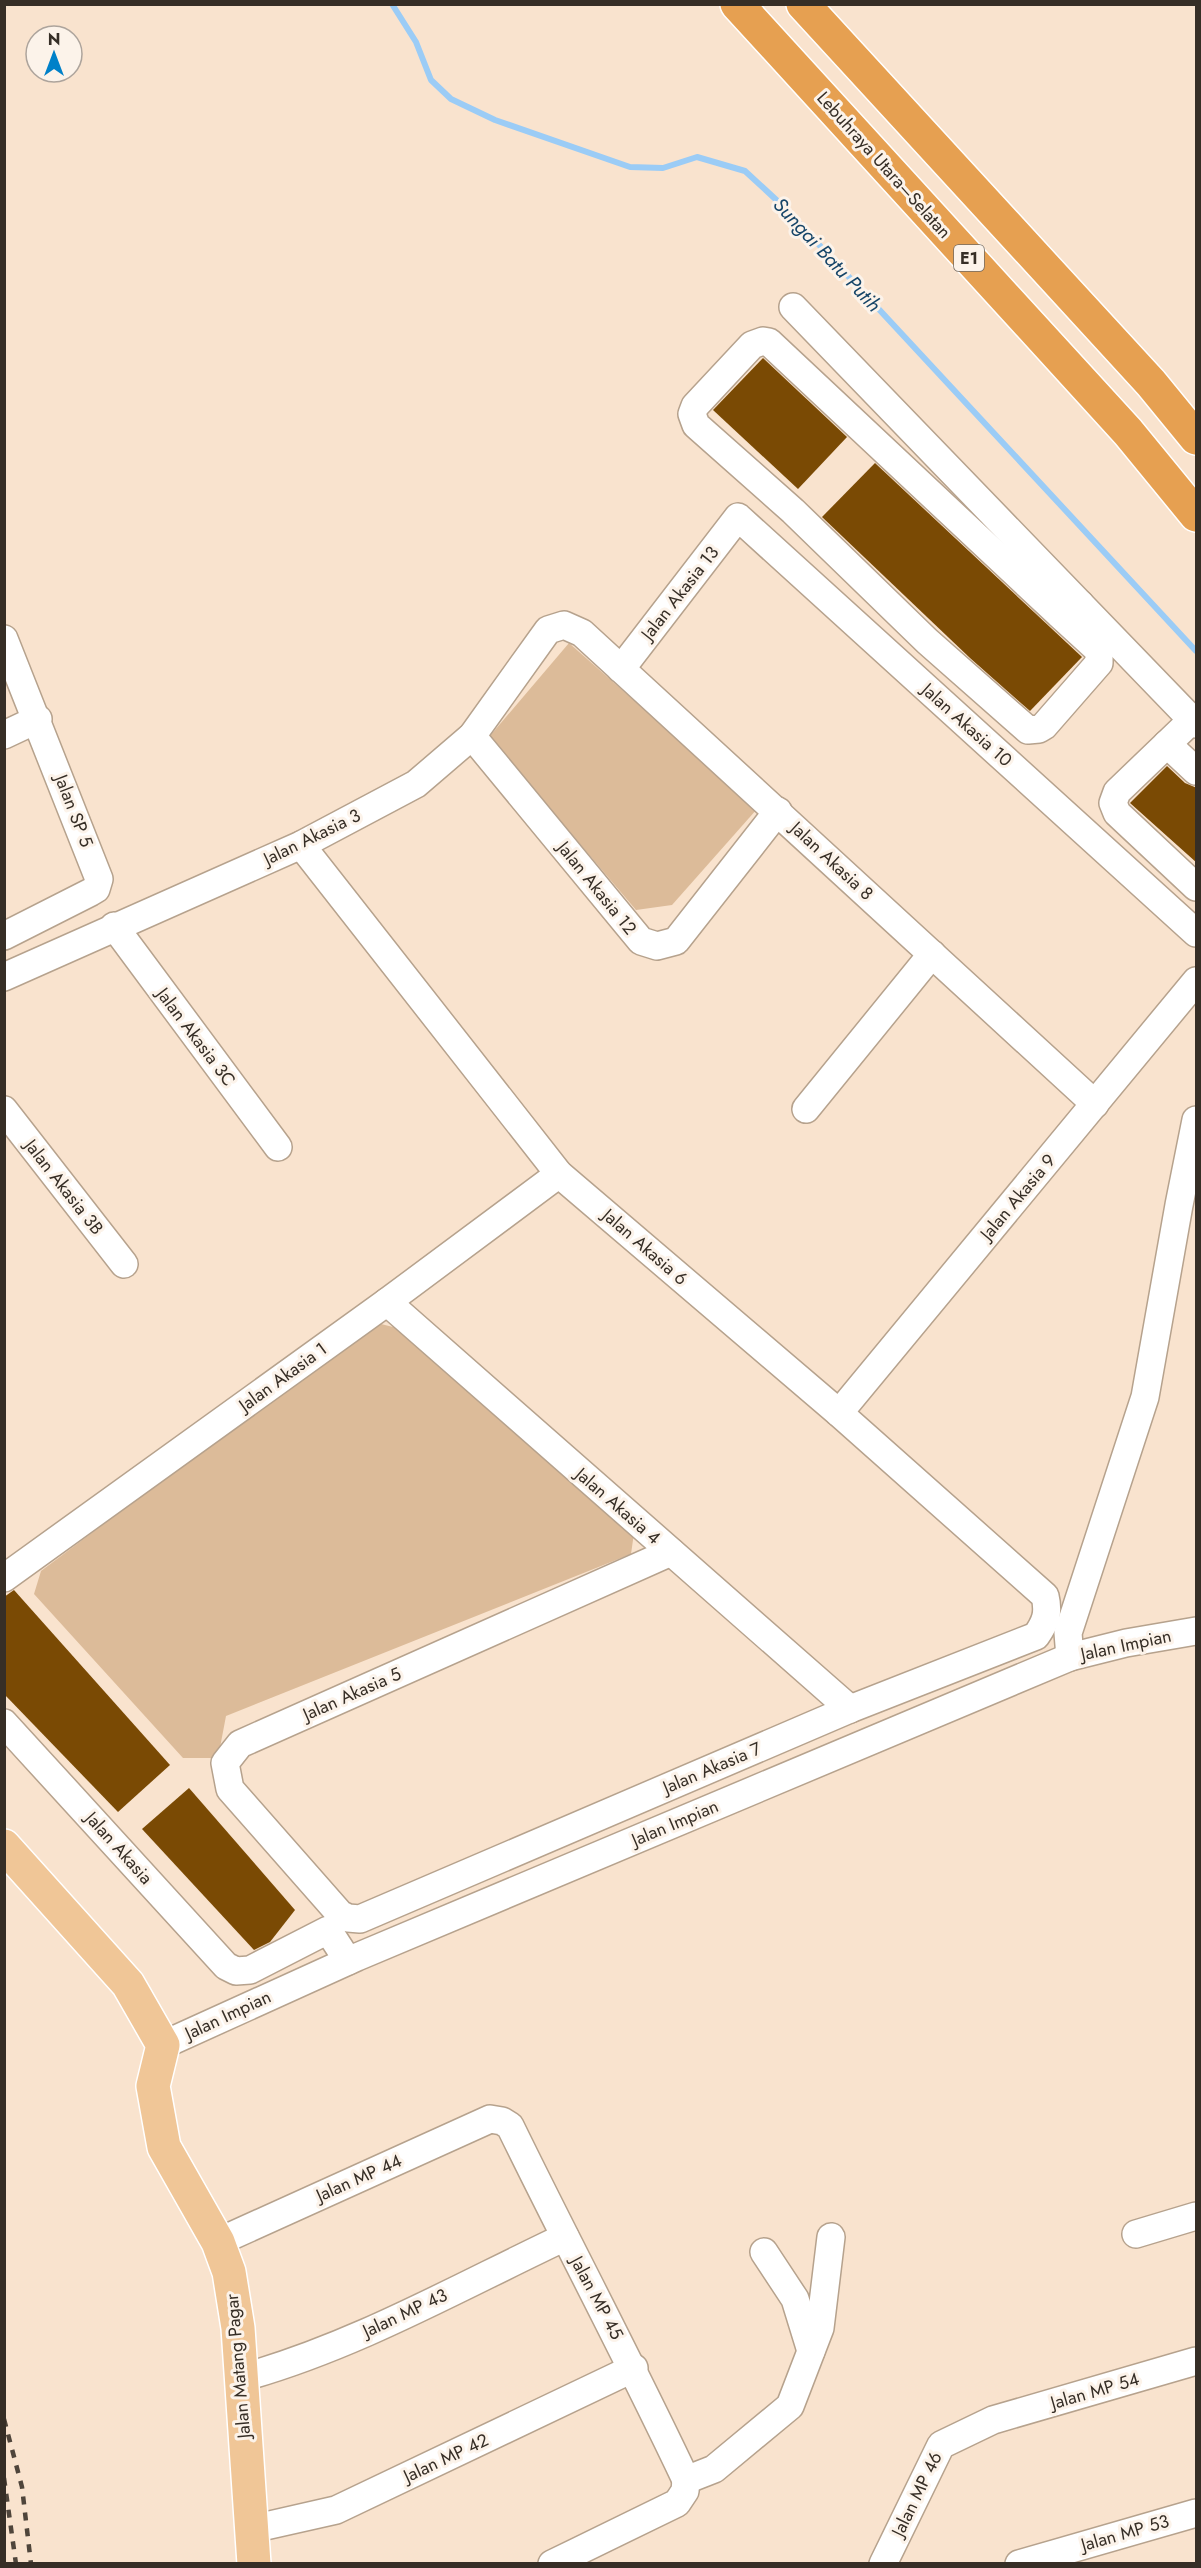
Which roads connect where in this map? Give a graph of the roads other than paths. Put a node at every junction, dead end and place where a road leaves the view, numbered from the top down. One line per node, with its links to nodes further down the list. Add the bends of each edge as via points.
1 (737, 4): 7 (highway, Lebuhraya Utara–Selatan / E1, via 1128,432)
2 (802, 4): 6 (highway, via 1151,383)
3 (793, 307): 4 (street)
4 (900, 418): 5 (street); 9 (street)
5 (867, 435): 9 (street); 9 (street, via 773,345 763,341 752,345 692,414 696,425 1028,730 1044,726 1100,663 1099,652)
6 (1197, 438)
7 (1197, 515)
8 (738, 517): 12 (street, Jalan Akasia 13); 23 (street, Jalan Akasia 10)
9 (1069, 609): 14 (street)
10 (564, 625): 12 (street, Jalan Akasia 8, via 582,633); 16 (street, Jalan Akasia 3, via 548,630)
11 (4, 639): 13 (street, Jalan SP 5)
12 (621, 669): 19 (street, Jalan Akasia 8)
13 (38, 719): 15 (street); 24 (street, Jalan SP 5, via 99,879 91,892)
14 (1194, 722): 17 (street)
15 (4, 735)
16 (472, 736): 19 (street, Jalan Akasia 12, via 640,941 657,946 676,941); 20 (street, Jalan Akasia 3, via 416,784)
17 (1167, 744): 18 (street); 21 (street, via 1117,792 1113,803 1117,813)
18 (1197, 771)
19 (778, 811): 25 (street, Jalan Akasia 8)
20 (301, 845): 22 (street, Jalan Akasia 3); 33 (street, Jalan Akasia 6)
21 (1197, 887)
22 (114, 926): 26 (street, Jalan Akasia 3); 32 (street, Jalan Akasia 3C)
23 (1197, 933)
24 (4, 936)
25 (932, 954): 28 (street, Jalan Akasia 8); 29 (street)
26 (4, 976)
27 (1197, 981): 28 (street, Jalan Akasia 9)
28 (1095, 1104): 36 (street, Jalan Akasia 9)
29 (806, 1109)
30 (4, 1110): 34 (street, Jalan Akasia 3B)
31 (1197, 1120): 41 (street, via 1145,1397 1068,1633)
32 (278, 1147)
33 (559, 1174): 35 (street, Jalan Akasia 1); 36 (street, Jalan Akasia 6)
34 (124, 1264)
35 (387, 1302): 37 (street, Jalan Akasia 4); 38 (street, Jalan Akasia 1)
36 (839, 1413): 39 (street, Jalan Akasia 6)
37 (671, 1552): 42 (street, Jalan Akasia 4); 45 (street, Jalan Akasia 5, via 240,1744 225,1764 230,1789 340,1914)
38 (4, 1578)
39 (1045, 1596): 42 (street, Jalan Akasia 7, via 1048,1611 1036,1636)
40 (1197, 1631): 41 (street, Jalan Impian)
41 (1070, 1657): 46 (street, Jalan Impian)
42 (850, 1709): 45 (street, Jalan Akasia 7, via 360,1919)
43 (4, 1723): 47 (street, Jalan Akasia, via 226,1966)
44 (4, 1846): 48 (main road, via 128,1984)
45 (338, 1924): 46 (street, Jalan Akasia 5); 47 (street, Jalan Akasia 7, via 250,1970)
46 (348, 1961): 48 (street, Jalan Impian)
47 (236, 1971)
48 (163, 2045): 54 (main road, Jalan Matang Pagar, via 153,2086 164,2147)
49 (502, 2121): 53 (street, Jalan MP 45, via 510,2126); 54 (street, Jalan MP 44, via 490,2119)
50 (1197, 2216): 51 (street)
51 (1136, 2234)
52 (831, 2236): 56 (street, via 820,2328)
53 (565, 2237): 58 (street, Jalan MP 45); 59 (street, Jalan MP 43, via 342,2343)
54 (218, 2242): 59 (main road, Jalan Matang Pagar, via 229,2272)
55 (764, 2252): 56 (street, via 795,2299)
56 (811, 2351): 61 (street, via 790,2406 714,2469)
57 (1197, 2361): 60 (street, Jalan MP 54)
58 (634, 2368): 61 (street, Jalan MP 45); 63 (street, Jalan MP 42, via 336,2510)
59 (241, 2378): 63 (main road, Jalan Matang Pagar)
60 (993, 2420): 66 (street, Jalan MP 46, via 941,2445)
61 (686, 2480): 65 (street, via 685,2491 677,2503)
62 (1197, 2513): 67 (street, Jalan MP 53)
63 (252, 2529): 64 (main road, Jalan Matang Pagar)
64 (254, 2564)
65 (552, 2564)
66 (883, 2564)
67 (1019, 2564)

